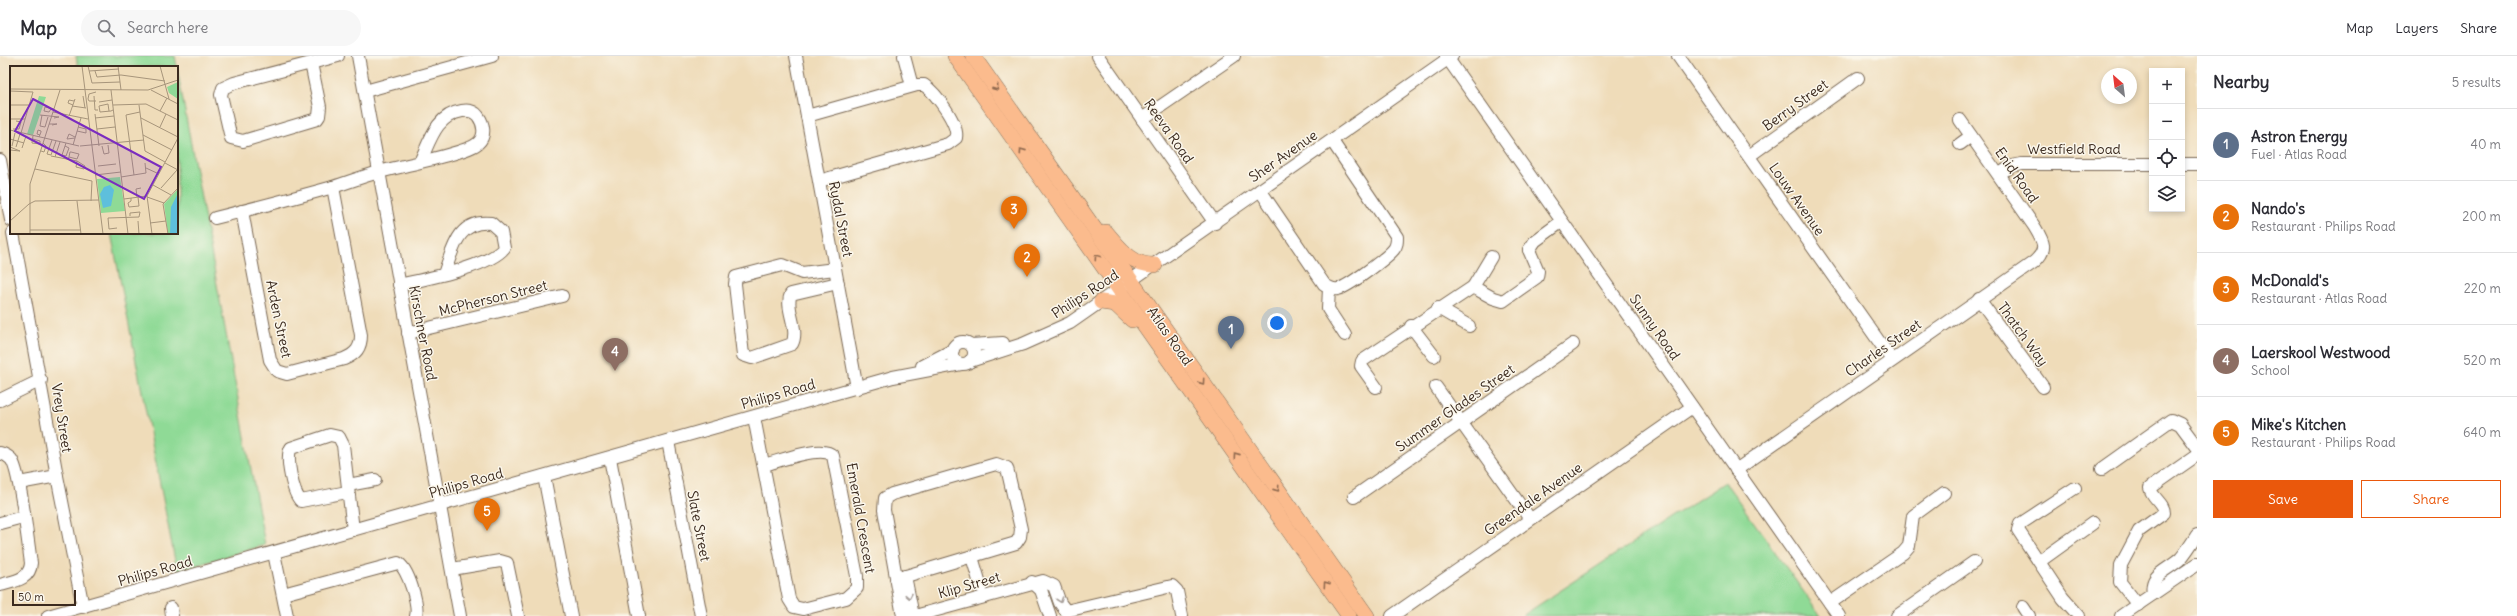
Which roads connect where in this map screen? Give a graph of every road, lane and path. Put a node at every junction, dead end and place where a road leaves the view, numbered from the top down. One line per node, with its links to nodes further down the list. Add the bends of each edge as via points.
1 (338, 56): 12 (street)
2 (358, 56): 15 (street, Kirschner Road)
3 (492, 56): 15 (street)
4 (796, 56): 16 (street, Rydal Street)
5 (904, 56): 14 (street)
6 (956, 56): 47 (main road, Atlas Road, one-way to 6)
7 (973, 56): 33 (main road, Atlas Road, one-way to 33)
8 (1098, 56): 17 (street, Reeva Road)
9 (1234, 56): 17 (street)
10 (1678, 56): 22 (street, Louw Avenue)
11 (1449, 57): 20 (street, Sher Avenue); 38 (street, Sunny Road)
12 (311, 63): 12 (street, via 223,88 221,95 231,138 243,141 317,119 320,107)
13 (1858, 78): 22 (street, Berry Street)
14 (912, 86): 16 (street); 30 (street, via 927,87 955,123 958,132 954,142)
15 (365, 91): 28 (street, Kirschner Road)
16 (807, 116): 30 (street, Rydal Street)
17 (1142, 119): 37 (street, Reeva Road)
18 (1960, 120): 19 (street, Enid Road)
19 (1971, 136): 21 (street); 29 (street, Enid Road)
20 (1332, 141): 32 (street, Sher Avenue); 49 (street, via 1397,240 1392,251 1348,284 1337,289)
21 (1960, 144)
22 (1749, 156): 64 (street, Louw Avenue)
23 (420, 162): 23 (street, via 479,143 484,130 475,112 467,110 447,115 441,120); 28 (street)
24 (2149, 164): 29 (street, Westfield Road, via 2017,165)
25 (2185, 164): 26 (street)
26 (2197, 164)
27 (0, 166): 35 (street)
28 (379, 172): 31 (street); 46 (street, Kirschner Road)
29 (1999, 174): 40 (street, Enid Road, via 2040,235)
30 (819, 180): 43 (street, Rydal Street)
31 (333, 187): 34 (street); 34 (street, Arden Street, via 361,335 360,347 356,353 344,359 287,374 277,371 270,360)
32 (1260, 190): 37 (street, Sher Avenue); 49 (street)
33 (1074, 201): 42 (main road, via 1135,262); 47 (main road, Atlas Road)
34 (242, 211): 36 (street)
35 (10, 215)
36 (216, 218)
37 (1215, 223): 42 (street, Sher Avenue)
38 (1564, 226): 48 (street, via 1529,250 1538,272 1537,277 1506,300 1492,298); 73 (street, Sunny Road)
39 (14, 234): 67 (street, Vrey Street)
40 (2045, 249): 51 (street, Charles Street, via 2034,262)
41 (1491, 257): 48 (street)
42 (1155, 265): 47 (street, Sher Avenue)
43 (835, 269): 45 (street, Rydal Street); 45 (street, via 802,274 782,265 736,277 743,355 752,358 792,344 794,336 791,294)
44 (444, 274): 44 (street, via 494,259 504,248 501,232 492,223 467,227 458,238); 46 (street)
45 (838, 283): 71 (street, Rydal Street)
46 (399, 285): 56 (street, Kirschner Road)
47 (1126, 285): 52 (street, Philips Road); 61 (main road, Atlas Road); 127 (main road, Atlas Road, one-way to 127)
48 (1473, 287): 53 (street)
49 (1329, 288): 57 (street, via 1328,310)
50 (562, 296): 56 (street, McPherson Street)
51 (1979, 299): 64 (street, Charles Street); 70 (street, Thatch Way)
52 (1101, 302): 58 (street, Philips Road, via 1057,331); 61 (main road, via 1120,306 1149,340)
53 (1438, 308): 54 (street); 55 (street)
54 (1411, 326): 63 (street); 68 (street, via 1361,363)
55 (1469, 326)
56 (408, 333): 92 (street, Kirschner Road)
57 (1345, 335)
58 (1032, 340): 60 (street, Philips Road, via 1015,340 989,346); 65 (street, Philips Road)
59 (1573, 344): 75 (street, Summer Glades Street)
60 (971, 345): 62 (street, via 959,342); 65 (street, via 974,354)
61 (1160, 347): 126 (main road, Atlas Road, one-way to 61)
62 (952, 350): 65 (street, via 953,358); 66 (street, Philips Road, via 937,360)
63 (1434, 356)
64 (1892, 360): 83 (street, Charles Street)
65 (966, 362): 66 (street, Philips Road)
66 (893, 377): 71 (street, Philips Road)
67 (41, 380): 72 (street); 84 (street, Vrey Street)
68 (1376, 387)
69 (1436, 387): 75 (street)
70 (2043, 387)
71 (857, 388): 74 (street, Philips Road)
72 (0, 400)
73 (1692, 407): 83 (street, Sunny Road); 94 (street, Greendale Avenue)
74 (754, 417): 76 (street, Philips Road); 81 (street, Emerald Crescent)
75 (1461, 422): 91 (street, Summer Glades Street); 94 (street)
76 (668, 441): 80 (street, Philips Road); 121 (street, Slate Street)
77 (2197, 447): 82 (street, via 2180,424 2171,420)
78 (0, 453): 87 (street, via 10,458)
79 (2197, 454): 112 (street, via 2150,488 2164,508 2164,513 2139,531 2127,551 2119,572 2122,586)
80 (610, 458): 85 (street, Philips Road); 120 (street)
81 (764, 465): 81 (street, Emerald Crescent, via 791,604 803,609 851,595 857,588 857,576 833,456 830,452 820,450)
82 (2102, 469)
83 (1736, 470): 111 (street, Sunny Road)
84 (57, 476): 87 (street); 113 (street, Vrey Street)
85 (544, 476): 92 (street, Philips Road); 119 (street)
86 (375, 480): 88 (street)
87 (19, 483): 93 (street)
88 (348, 488): 88 (street, via 343,445 335,434 295,445 289,451 294,489 302,501); 97 (street)
89 (2075, 488): 101 (street, via 2020,524 2018,528)
90 (1944, 493): 111 (street, via 1913,516 1909,546 1903,553)
91 (1354, 497)
92 (441, 506): 97 (street, Philips Road); 104 (street, Kirschner Road)
93 (23, 517): 95 (street); 107 (street, via 31,569 29,574 21,579)
94 (1530, 519): 128 (street, Greendale Avenue)
95 (0, 523)
96 (2093, 523): 101 (street)
97 (352, 530): 99 (street, Philips Road)
98 (2197, 535): 110 (street, via 2181,558 2156,577 2152,584)
99 (274, 553): 109 (street); 113 (street, Philips Road)
100 (972, 557): 105 (street); 105 (street, via 1013,545 1020,537 1017,505 1007,468 1002,465 996,464 888,496 884,505); 108 (street)
101 (2040, 561): 131 (street, via 2063,598)
102 (1974, 562): 130 (street)
103 (2197, 564): 110 (street)
104 (452, 569): 117 (street, Kirschner Road); 118 (street, via 500,561 507,563)
105 (901, 577): 122 (street); 123 (street, one-way to 123)
106 (1032, 582): 123 (street, Klip Street); 124 (street, via 1041,590); 125 (street, one-way to 125, via 1051,583 1062,608 1070,611 1172,586 1177,591)
107 (0, 585)
108 (981, 587)
109 (282, 594): 115 (street); 116 (street, via 398,563 405,568 417,610)
110 (2153, 594): 112 (street)
111 (1830, 603): 129 (street, Sunny Road)
112 (2138, 605): 132 (street)
113 (83, 607): 114 (street, Philips Road)
114 (48, 616)
115 (286, 616)
116 (416, 616)
117 (460, 616)
118 (518, 616)
119 (571, 616)
120 (639, 616)
121 (701, 616)
122 (903, 616)
123 (914, 616)
124 (1050, 616)
125 (1182, 616)
126 (1349, 616)
127 (1367, 616)
128 (1392, 616)
129 (1839, 616)
130 (1897, 616)
131 (2079, 616)
132 (2121, 616)

